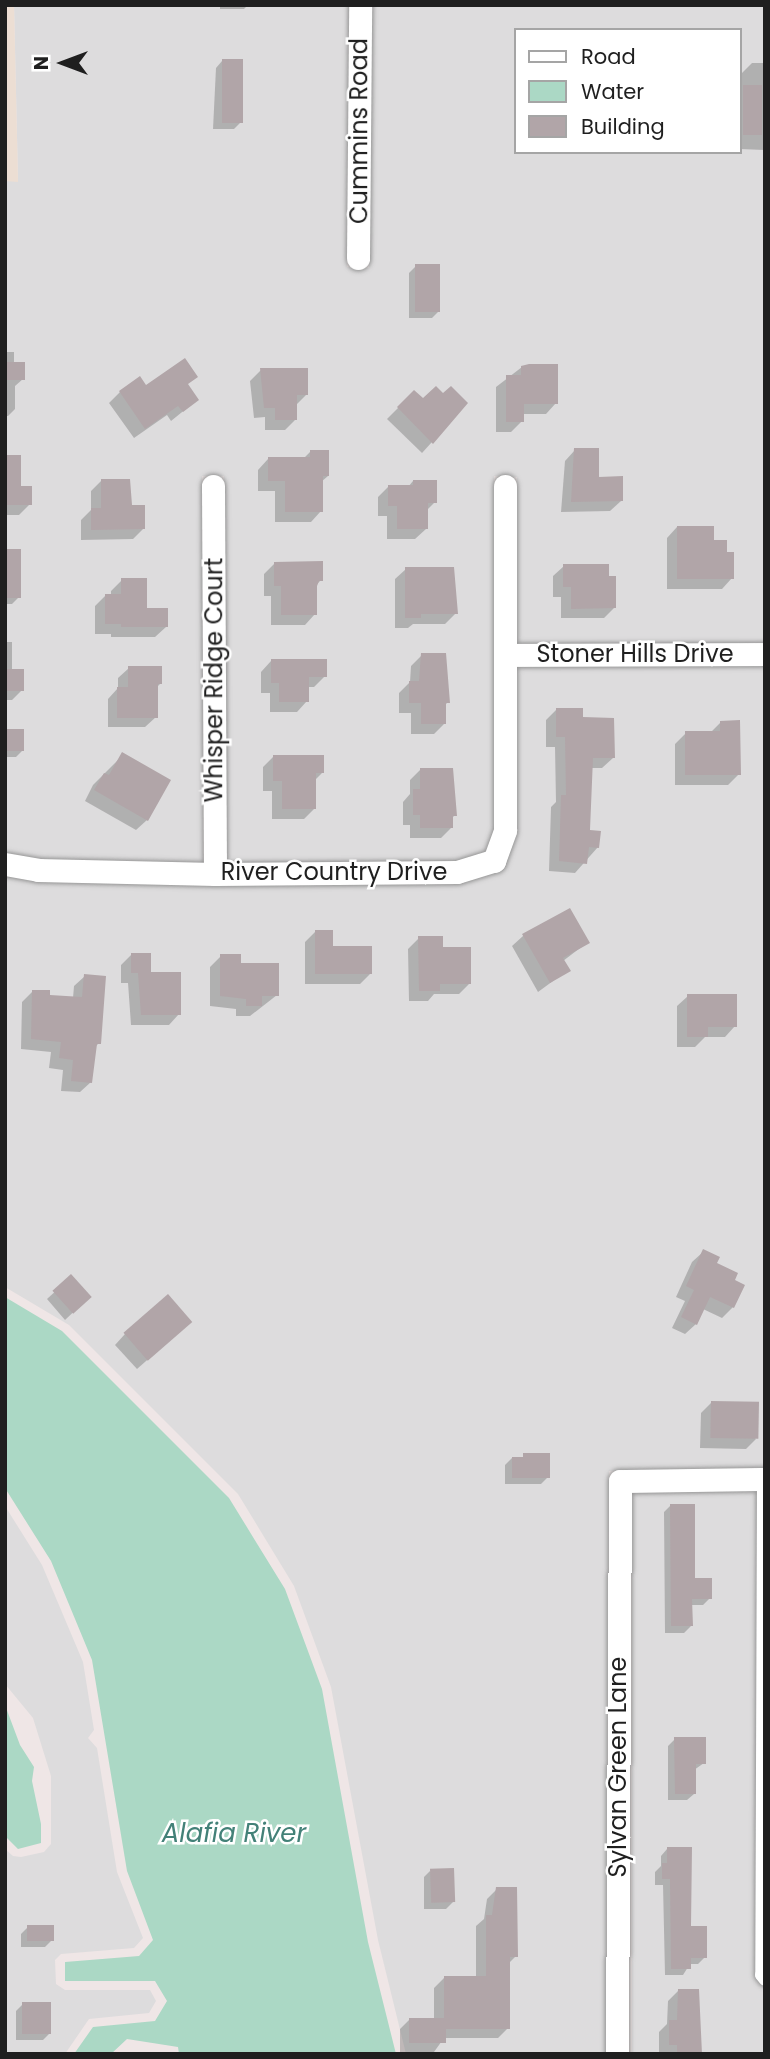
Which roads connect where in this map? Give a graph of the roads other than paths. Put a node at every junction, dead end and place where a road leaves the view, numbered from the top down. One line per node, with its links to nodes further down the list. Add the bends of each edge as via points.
1 (360, 5): 2 (street, Cummins Road)
2 (358, 258)
3 (213, 486): 8 (street, Whisper Ridge Court)
4 (505, 486): 6 (street, River Country Drive)
5 (765, 654): 6 (street, Stoner Hills Drive)
6 (505, 655): 8 (street, River Country Drive, via 505,830 494,861 457,872)
7 (5, 864): 8 (street, River Country Drive, via 38,870)
8 (215, 874)
9 (764, 1479): 10 (lane, via 761,1975); 11 (street, Sylvan Green Lane, via 620,1481)
10 (765, 1980)
11 (617, 2054)

